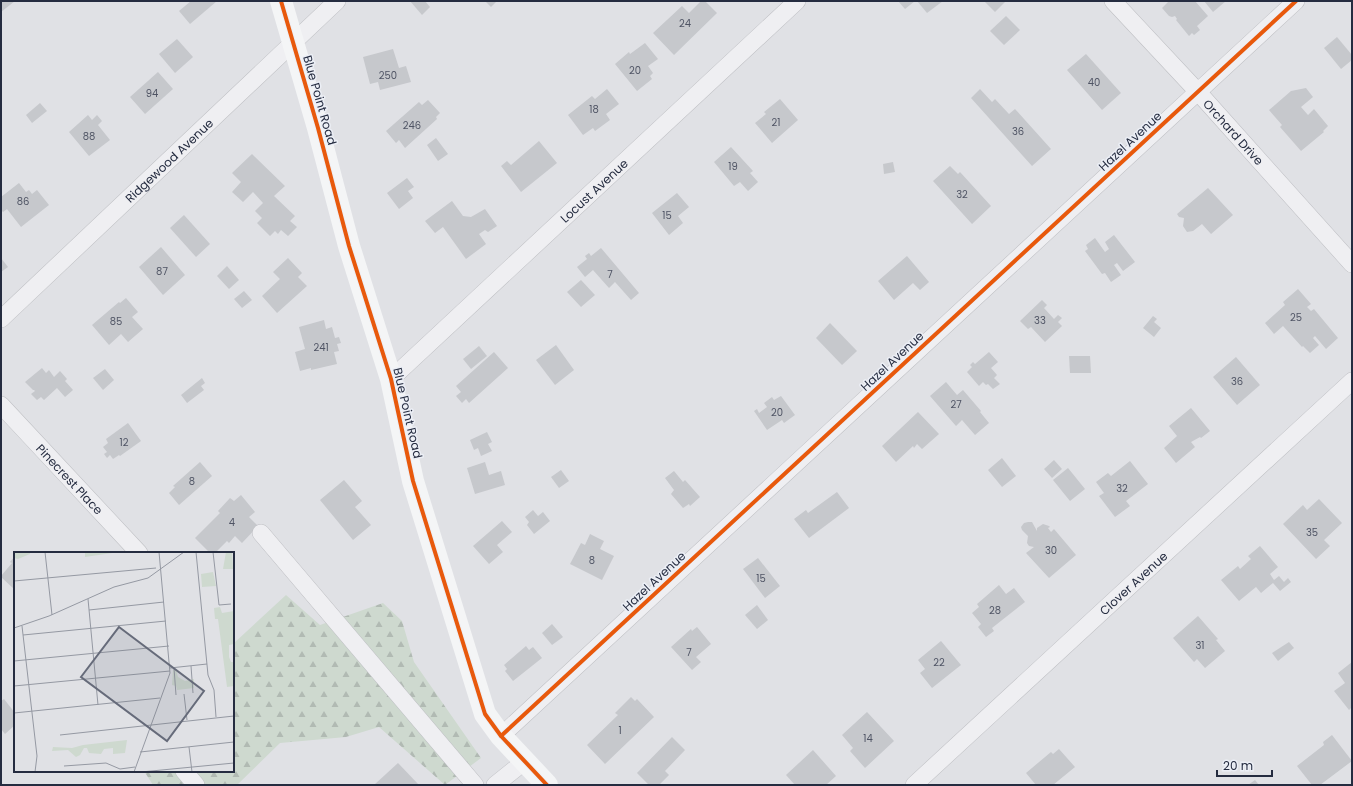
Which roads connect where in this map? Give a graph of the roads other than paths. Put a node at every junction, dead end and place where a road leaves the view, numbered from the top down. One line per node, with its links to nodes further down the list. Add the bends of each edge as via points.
1 (281, 1): 6 (street, Blue Point Road)
2 (337, 1): 6 (street, Ridgewood Avenue)
3 (797, 1): 10 (street, Locust Avenue)
4 (1113, 1): 7 (street, Orchard Drive)
5 (1296, 1): 7 (street, Hazel Avenue)
6 (293, 42): 9 (street, Ridgewood Avenue); 10 (street, Blue Point Road, via 349,246)
7 (1198, 92): 8 (street, Orchard Drive); 15 (street, Hazel Avenue)
8 (1352, 264)
9 (1, 319)
10 (391, 379): 15 (street, Blue Point Road, via 417,496 485,714)
11 (1352, 381): 22 (street, Clover Avenue)
12 (1, 405): 14 (street, Pinecrest Place)
13 (262, 533): 19 (street)
14 (138, 552)
15 (501, 736): 16 (street, Blue Point Road)
16 (525, 761): 20 (street); 21 (street, Blue Point Road)
17 (185, 772): 18 (street)
18 (196, 785)
19 (475, 785)
20 (495, 785)
21 (547, 785)
22 (914, 785)

